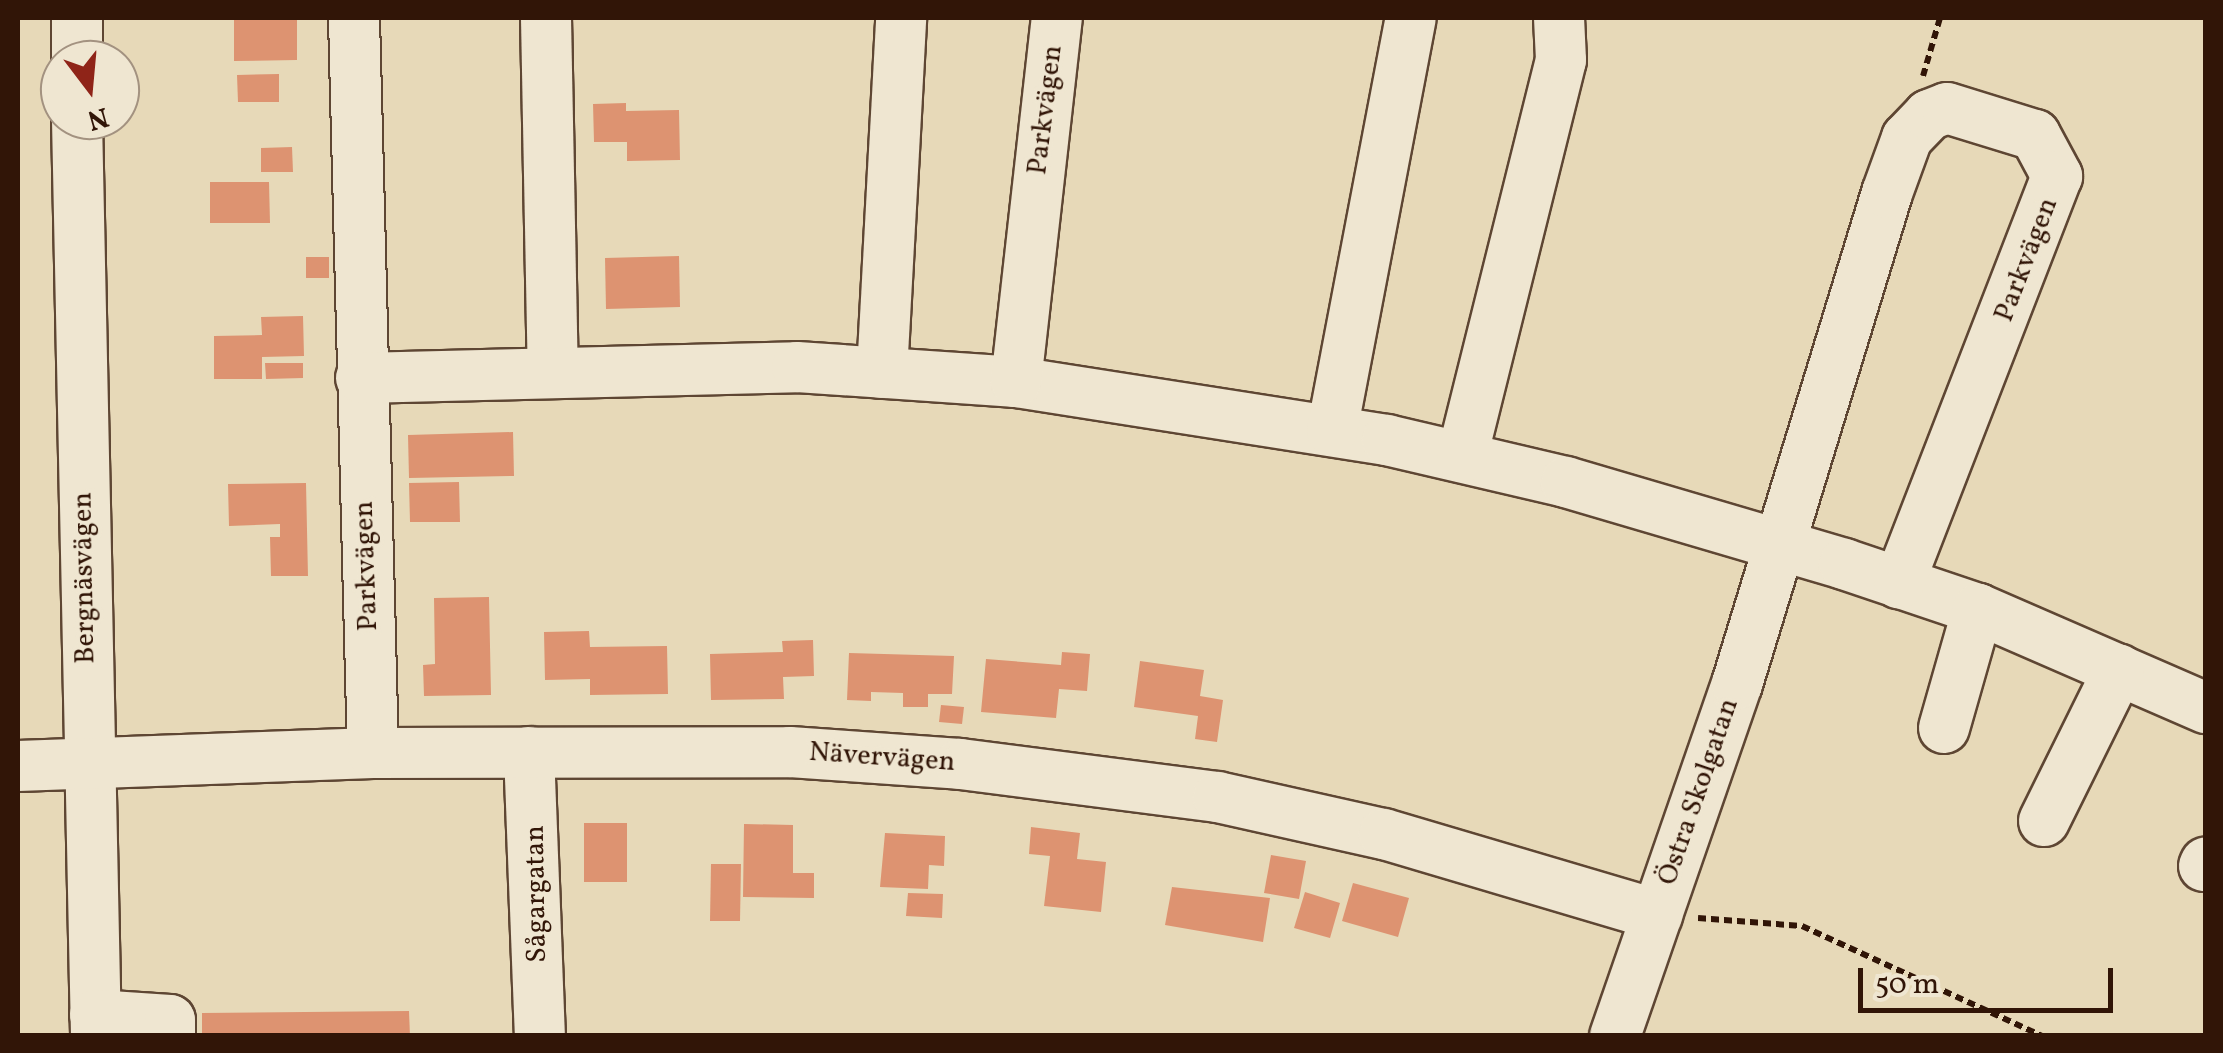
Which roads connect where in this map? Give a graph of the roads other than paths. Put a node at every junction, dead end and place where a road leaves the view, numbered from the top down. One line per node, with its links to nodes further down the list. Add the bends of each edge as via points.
1 (354, 18): 10 (street, Parkvägen)
2 (546, 18): 8 (street)
3 (900, 18): 9 (street)
4 (1057, 18): 11 (street, Parkvägen)
5 (1410, 18): 12 (street)
6 (1559, 18): 13 (street, via 1561,60)
7 (78, 140): 22 (street, Bergnäsvägen)
8 (552, 371): 9 (street, via 797,367); 10 (street)
9 (882, 373): 11 (street)
10 (362, 378): 21 (street, Parkvägen)
11 (1016, 382): 12 (street)
12 (1332, 431): 13 (street)
13 (1462, 457): 14 (street)
14 (1776, 546): 15 (street); 15 (street, Parkvägen, via 1907,138 1929,115 1947,108 2035,135 2057,176); 25 (street, Östra Skolgatan)
15 (1898, 583): 16 (street)
16 (1978, 610): 17 (street); 19 (street)
17 (2119, 669): 18 (street); 24 (street)
18 (2206, 708)
19 (1944, 728)
20 (530, 752): 21 (street, Nävervägen); 25 (street, Nävervägen, via 790,752 1118,780 1384,834); 28 (street, Sågargatan)
21 (374, 754): 22 (street, Nävervägen)
22 (88, 764): 23 (street, Nävervägen); 26 (street, Bergnäsvägen)
23 (18, 766)
24 (2044, 821)
25 (1657, 915): 29 (street, Östra Skolgatan)
26 (95, 1025): 27 (street, via 170,1020)
27 (170, 1036)
28 (540, 1036)
29 (1615, 1036)

